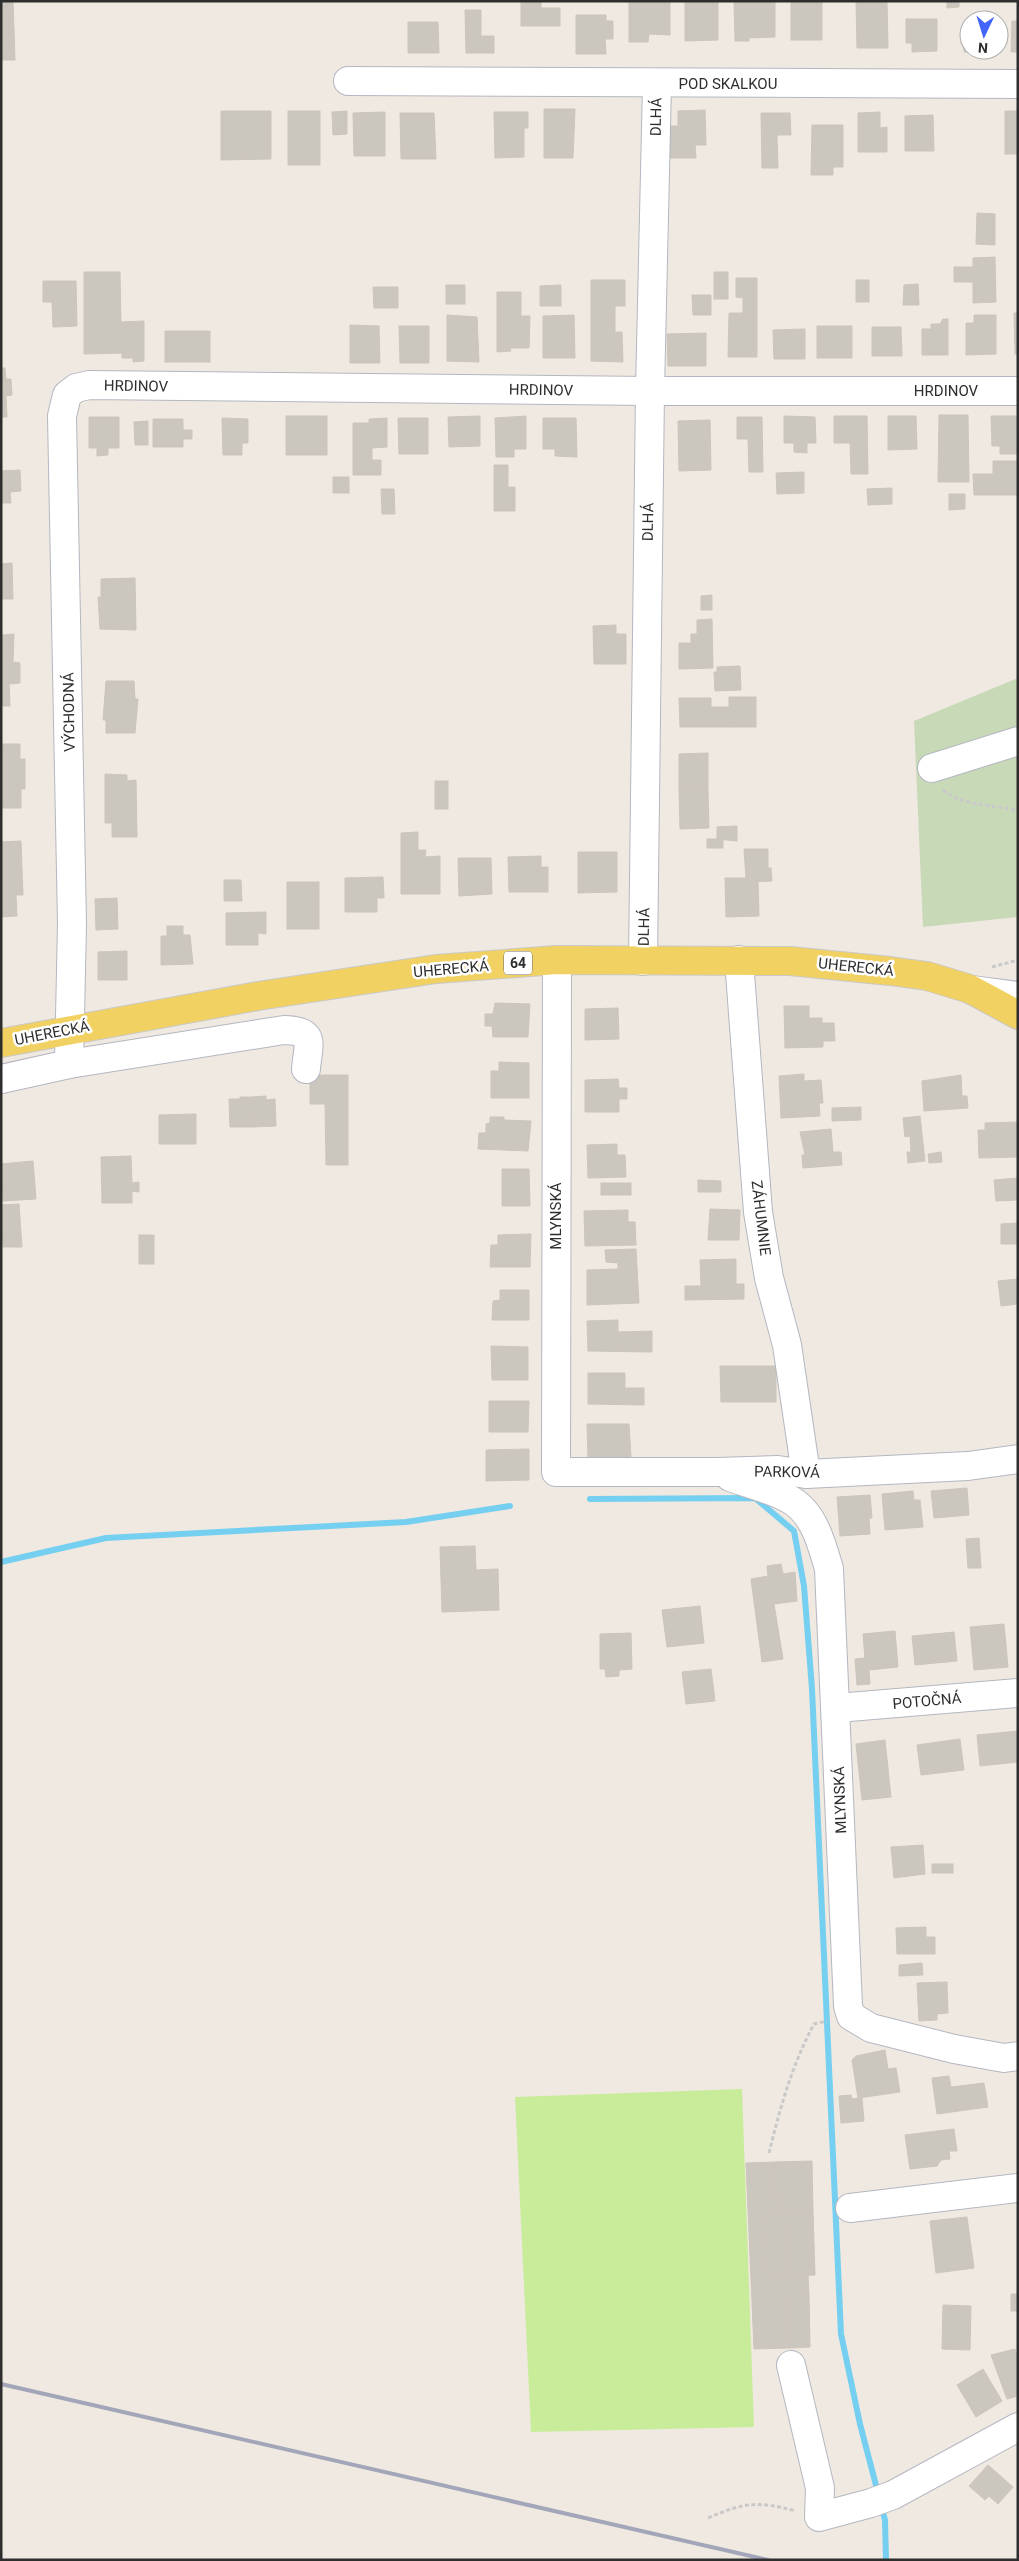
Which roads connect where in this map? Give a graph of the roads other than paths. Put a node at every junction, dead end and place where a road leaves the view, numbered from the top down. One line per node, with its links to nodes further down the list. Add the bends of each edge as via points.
1 (348, 81): 2 (street, POD SKALKOU)
2 (657, 84): 3 (street, POD SKALKOU); 4 (street, DLHÁ)
3 (1018, 84)
4 (650, 390): 5 (street, HRDINOV); 6 (street, HRDINOV, via 89,385 76,388); 11 (street, DLHÁ)
5 (1018, 391)
6 (67, 395): 15 (street, VÝCHODNÁ, via 62,416 72,924)
7 (1018, 741): 8 (street)
8 (932, 768)
9 (557, 960): 11 (main road, UHERECKÁ / 64); 15 (main road, UHERECKÁ / 64, via 436,969); 21 (street, MLYNSKÁ)
10 (740, 960): 11 (main road, UHERECKÁ / 64); 12 (main road, UHERECKÁ / 64, via 838,964 890,970 927,976); 23 (street, ZÁHUMNIE, via 758,1212 769,1278 787,1345)
11 (643, 961)
12 (970, 989): 13 (street); 14 (main road, UHERECKÁ / 64)
13 (1018, 996)
14 (1018, 1015)
15 (69, 1029): 16 (main road, UHERECKÁ / 64); 17 (street, VÝCHODNÁ)
16 (1, 1043)
17 (69, 1064): 18 (street, via 299,1030 309,1039); 19 (street)
18 (306, 1069)
19 (1, 1079)
20 (1018, 1459): 23 (street, PARKOVÁ)
21 (556, 1472): 22 (street, PARKOVÁ)
22 (717, 1472): 23 (street, PARKOVÁ, via 778,1470); 25 (street, MLYNSKÁ, via 790,1499 802,1510 820,1538 829,1569)
23 (806, 1474)
24 (1018, 1693): 25 (street, POTOČNÁ)
25 (837, 1708): 26 (street, MLYNSKÁ, via 848,2006 851,2016 872,2028 954,2049 1004,2058)
26 (1018, 2056)
27 (1018, 2188): 28 (street)
28 (850, 2208)
29 (791, 2365): 30 (street, via 820,2488 819,2517 882,2499)
30 (1018, 2427)

